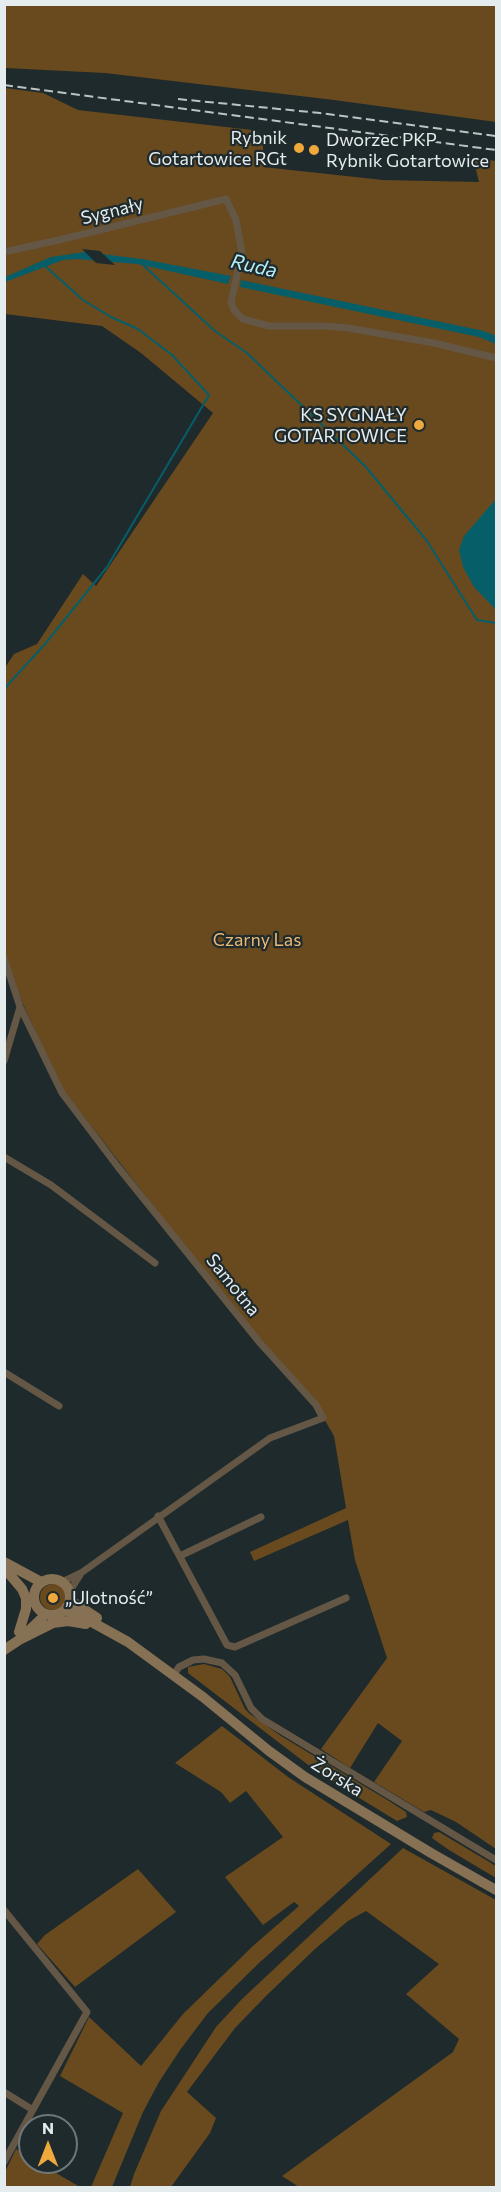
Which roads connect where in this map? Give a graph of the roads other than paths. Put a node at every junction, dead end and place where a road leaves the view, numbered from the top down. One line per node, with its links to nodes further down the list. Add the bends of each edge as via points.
1 (4, 252): 2 (street, Sygnały, via 226,199 236,220 242,253 231,300 243,319 258,324 348,328)
2 (496, 358)
3 (4, 957): 4 (street)
4 (20, 1007): 5 (street); 10 (street, Samotna, via 62,1093 322,1418 270,1438)
5 (4, 1061)
6 (4, 1156): 7 (street, via 51,1185)
7 (155, 1263)
8 (4, 1372): 9 (street)
9 (59, 1406)
10 (159, 1516): 12 (street); 15 (street, Samotna)
11 (261, 1517): 12 (street)
12 (180, 1556): 20 (street, via 227,1646 235,1647)
13 (4, 1562): 17 (main road)
14 (5, 1569): 18 (main road); 24 (main road, via 26,1598)
15 (81, 1573): 16 (street, Samotna); 19 (street, Samotna)
16 (62, 1581): 17 (main road); 19 (main road)
17 (41, 1582): 18 (main road)
18 (35, 1593): 21 (main road)
19 (70, 1595): 22 (main road); 26 (main road, Żorska)
20 (346, 1598)
21 (41, 1610): 22 (main road, via 56,1615); 24 (main road)
22 (64, 1610): 23 (main road, Żorska)
23 (106, 1630): 24 (main road, via 72,1621 43,1626); 26 (main road, Żorska)
24 (19, 1636): 25 (main road)
25 (4, 1649)
26 (141, 1652): 27 (main road, Żorska)
27 (173, 1676): 28 (street, Żorska, via 179,1667 193,1660 222,1663 235,1676 251,1708 262,1719); 29 (main road, Żorska, via 287,1765)
28 (496, 1860)
29 (496, 1890)
30 (4, 1910): 32 (street, via 87,2012)
31 (4, 2092): 32 (street)
32 (33, 2110): 34 (street)
33 (4, 2140): 34 (street)
34 (13, 2145): 35 (street)
35 (4, 2162)

